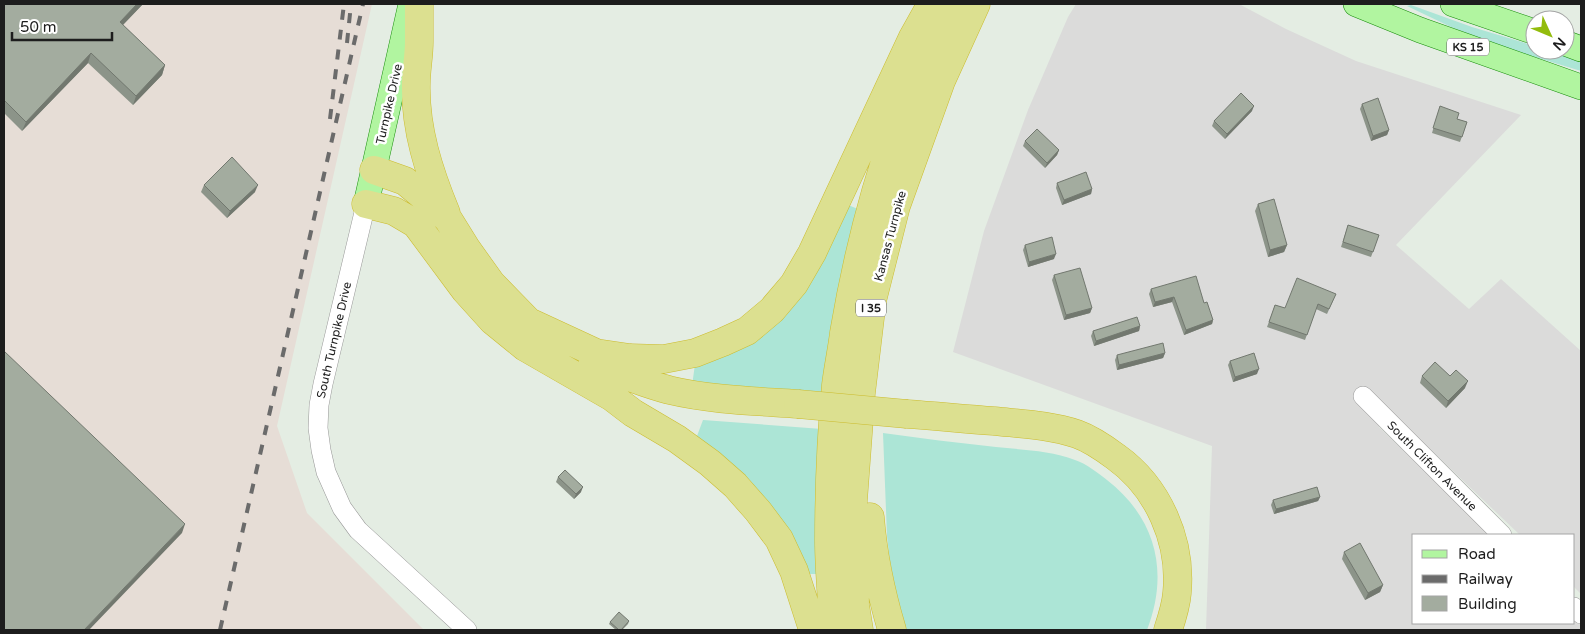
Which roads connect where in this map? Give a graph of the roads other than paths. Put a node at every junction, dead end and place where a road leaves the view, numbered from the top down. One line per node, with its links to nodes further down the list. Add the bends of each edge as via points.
1 (411, 4): 11 (main road, Turnpike Drive)
2 (419, 4): 13 (highway, via 418,117 432,179)
3 (931, 4): 14 (highway, via 812,253 794,284 772,310 747,331 694,353 664,359 630,358 596,353)
4 (950, 4): 22 (highway, Kansas Turnpike / I 35, via 900,117 871,210 851,295 836,384 830,475 829,542)
5 (976, 4): 9 (highway, Kansas Turnpike / I 35)
6 (1356, 4): 10 (main road, KS 15)
7 (1453, 4): 8 (main road)
8 (1525, 29)
9 (941, 81): 23 (highway, Kansas Turnpike / I 35, via 896,206 872,301 853,501 855,604); 24 (highway, via 900,240 881,336 873,404 868,490 872,546)
10 (1581, 87)
11 (374, 170): 12 (main road, Turnpike Drive); 13 (highway, via 405,181)
12 (366, 204): 16 (highway, via 394,211 416,224 465,290 493,321 525,347); 20 (street, South Turnpike Drive, via 319,405 321,450 326,472 342,508 358,530)
13 (448, 219): 14 (highway, via 491,283)
14 (529, 322): 17 (highway, via 591,362 627,377 661,388)
15 (1363, 396): 19 (street, South Clifton Avenue)
16 (612, 397): 17 (highway, via 699,408); 21 (highway, via 710,463 758,511 779,539 794,571)
17 (798, 410): 18 (highway, bridge)
18 (906, 419): 25 (highway, via 1060,444 1085,452 1108,466 1130,486 1147,510 1158,534 1165,561 1165,589 1160,618); 26 (highway, via 1045,426 1102,446 1126,464 1147,485 1161,508 1175,552 1177,593)
19 (1501, 534)
20 (467, 630)
21 (813, 630)
22 (834, 630)
23 (859, 630)
24 (892, 630)
25 (1154, 630)
26 (1168, 630)

